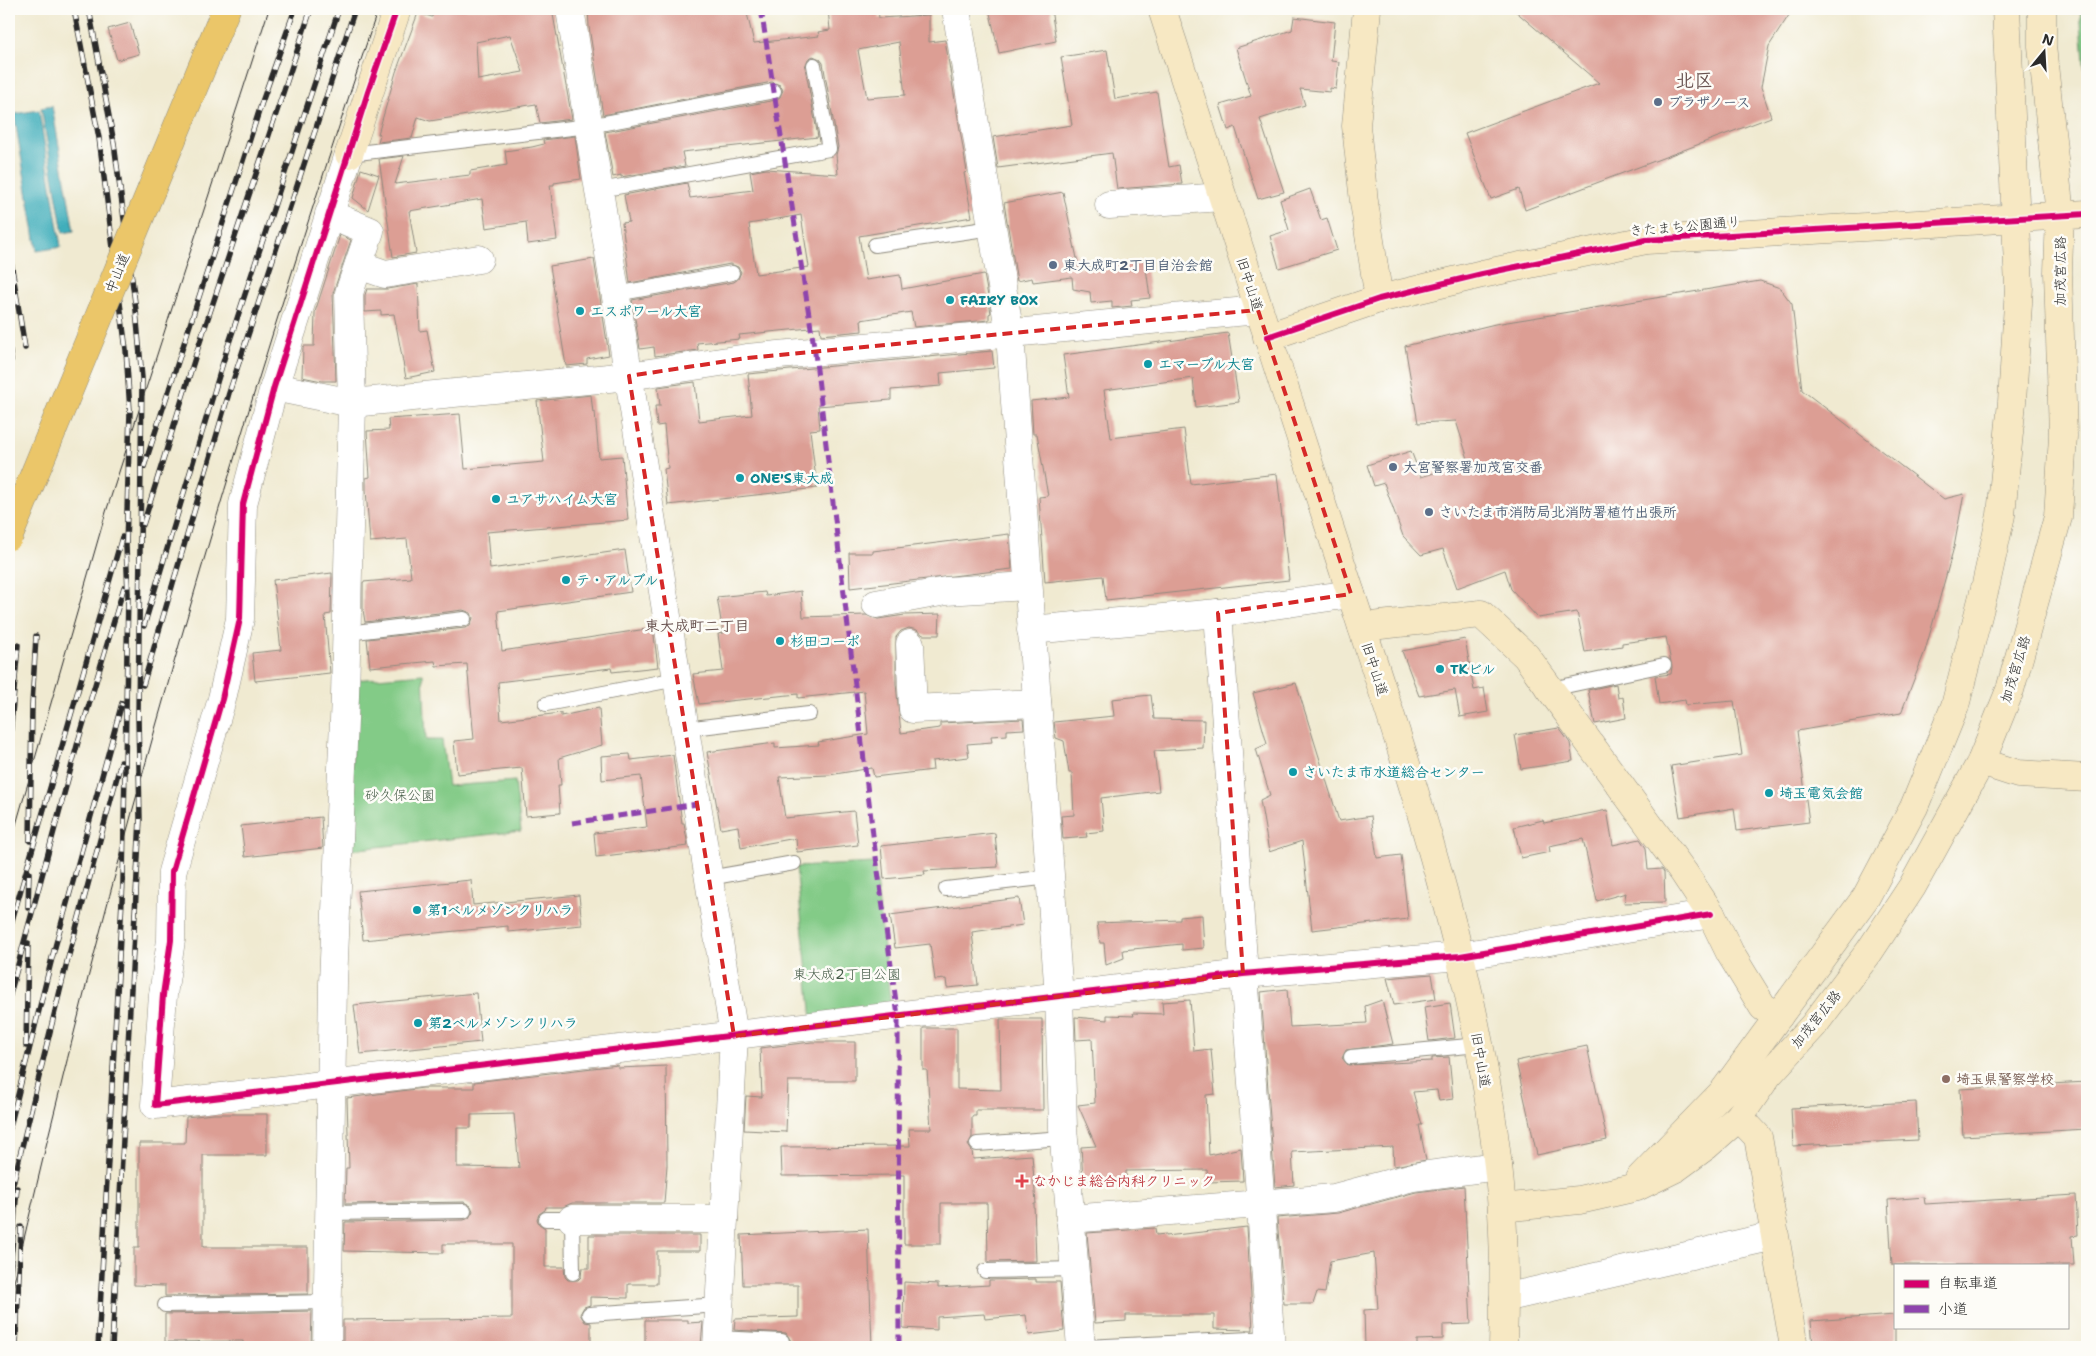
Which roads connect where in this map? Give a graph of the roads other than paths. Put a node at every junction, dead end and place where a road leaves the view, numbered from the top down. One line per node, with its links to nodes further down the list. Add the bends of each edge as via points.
1 (226, 9): 33 (highway, 中山道, bridge)
2 (397, 9): 12 (street)
3 (570, 9): 11 (street)
4 (956, 9): 20 (street)
5 (1162, 9): 14 (street, 旧中山道)
6 (1367, 9): 26 (street, via 1356,126)
7 (2006, 9): 19 (street)
8 (2042, 9): 18 (street, 加茂宮広路, via 2042,46)
9 (814, 65): 13 (lane, via 829,149)
10 (774, 91): 11 (lane)
11 (589, 126): 12 (lane); 13 (street)
12 (349, 154): 16 (street)
13 (600, 190): 25 (street)
14 (1222, 196): 15 (street); 27 (street, 旧中山道)
15 (1109, 205)
16 (330, 214): 23 (street, via 370,231); 31 (street)
17 (2087, 214): 18 (street, きたまち公園通り)
18 (2060, 215): 19 (street, きたまち公園通り); 50 (street, 加茂宮広路, via 2058,272 2063,436 2058,517 2010,690)
19 (2016, 218): 26 (street, きたまち公園通り, via 1646,240); 60 (street, via 2019,288 2001,515 1955,706 1914,807 1866,897)
20 (992, 228): 21 (lane); 28 (street)
21 (875, 245)
22 (479, 259): 23 (street, via 385,274)
23 (358, 265): 32 (street, via 349,293)
24 (732, 273): 25 (lane)
25 (616, 294): 30 (street)
26 (1379, 299): 29 (street, きたまち公園通り)
27 (1258, 310): 28 (street); 29 (street, 旧中山道)
28 (1010, 335): 30 (street, via 747,358); 34 (street)
29 (1268, 337): 35 (street, 旧中山道)
30 (629, 376): 32 (street); 44 (street)
31 (274, 387): 32 (street); 64 (street, via 243,504 240,619 222,699 172,872 171,940 163,994 155,1105)
32 (352, 403): 41 (street)
33 (9, 536)
34 (1028, 586): 36 (street, via 946,591); 40 (street)
35 (1351, 594): 37 (street); 39 (street, 旧中山道)
36 (876, 604)
37 (1218, 613): 40 (street); 58 (street)
38 (464, 619): 41 (lane)
39 (1362, 627): 45 (street, via 1481,614 1526,656); 57 (street, 旧中山道, via 1423,822)
40 (1031, 630): 46 (street)
41 (347, 634): 64 (street)
42 (910, 644): 46 (street, via 912,709)
43 (1664, 665): 45 (lane)
44 (677, 679): 47 (lane); 49 (street)
45 (1550, 689): 56 (street)
46 (1036, 703): 53 (street)
47 (546, 704)
48 (809, 714): 49 (lane)
49 (685, 729): 54 (street)
50 (1981, 762): 51 (street, via 2018,774); 65 (street, 加茂宮広路, via 1912,887 1869,952 1813,1026 1768,1075)
51 (2087, 778)
52 (794, 863): 54 (lane)
53 (1050, 877): 55 (lane); 59 (street)
54 (709, 878): 61 (street)
55 (946, 889)
56 (1711, 914): 57 (street); 60 (street, via 1763,1007)
57 (1460, 956): 58 (street); 62 (street, 旧中山道)
58 (1243, 974): 59 (street); 70 (street)
59 (1059, 996): 61 (street); 66 (street)
60 (1779, 1016): 69 (street, via 1723,1092 1650,1169)
61 (734, 1036): 64 (street); 74 (street)
62 (1479, 1045): 63 (lane); 68 (street, 旧中山道)
63 (1351, 1057)
64 (332, 1082): 73 (street)
65 (1739, 1117): 69 (street, 加茂宮広路, via 1676,1168); 77 (street, via 1758,1137)
66 (1064, 1138): 67 (lane); 75 (street)
67 (977, 1144)
68 (1498, 1166): 70 (street, via 1413,1177 1334,1198); 71 (street, 旧中山道)
69 (1624, 1191): 71 (street, 加茂宮広路, via 1552,1204)
70 (1260, 1203): 75 (street); 88 (street)
71 (1502, 1208): 81 (street, 旧中山道)
72 (464, 1211): 73 (lane)
73 (329, 1213): 82 (street)
74 (724, 1218): 76 (street); 84 (street)
75 (1070, 1219): 78 (street)
76 (559, 1220): 80 (lane)
77 (1774, 1236): 81 (street); 93 (street)
78 (1075, 1268): 79 (lane); 90 (street)
79 (985, 1271)
80 (573, 1273)
81 (1504, 1298): 92 (street, 旧中山道)
82 (328, 1302): 83 (lane); 89 (street)
83 (165, 1305)
84 (719, 1305): 85 (lane); 87 (street)
85 (589, 1314)
86 (782, 1341): 87 (lane)
87 (717, 1343)
88 (1271, 1343): 91 (lane)
89 (327, 1347)
90 (1081, 1347)
91 (1086, 1347)
92 (1503, 1347)
93 (1794, 1347)

